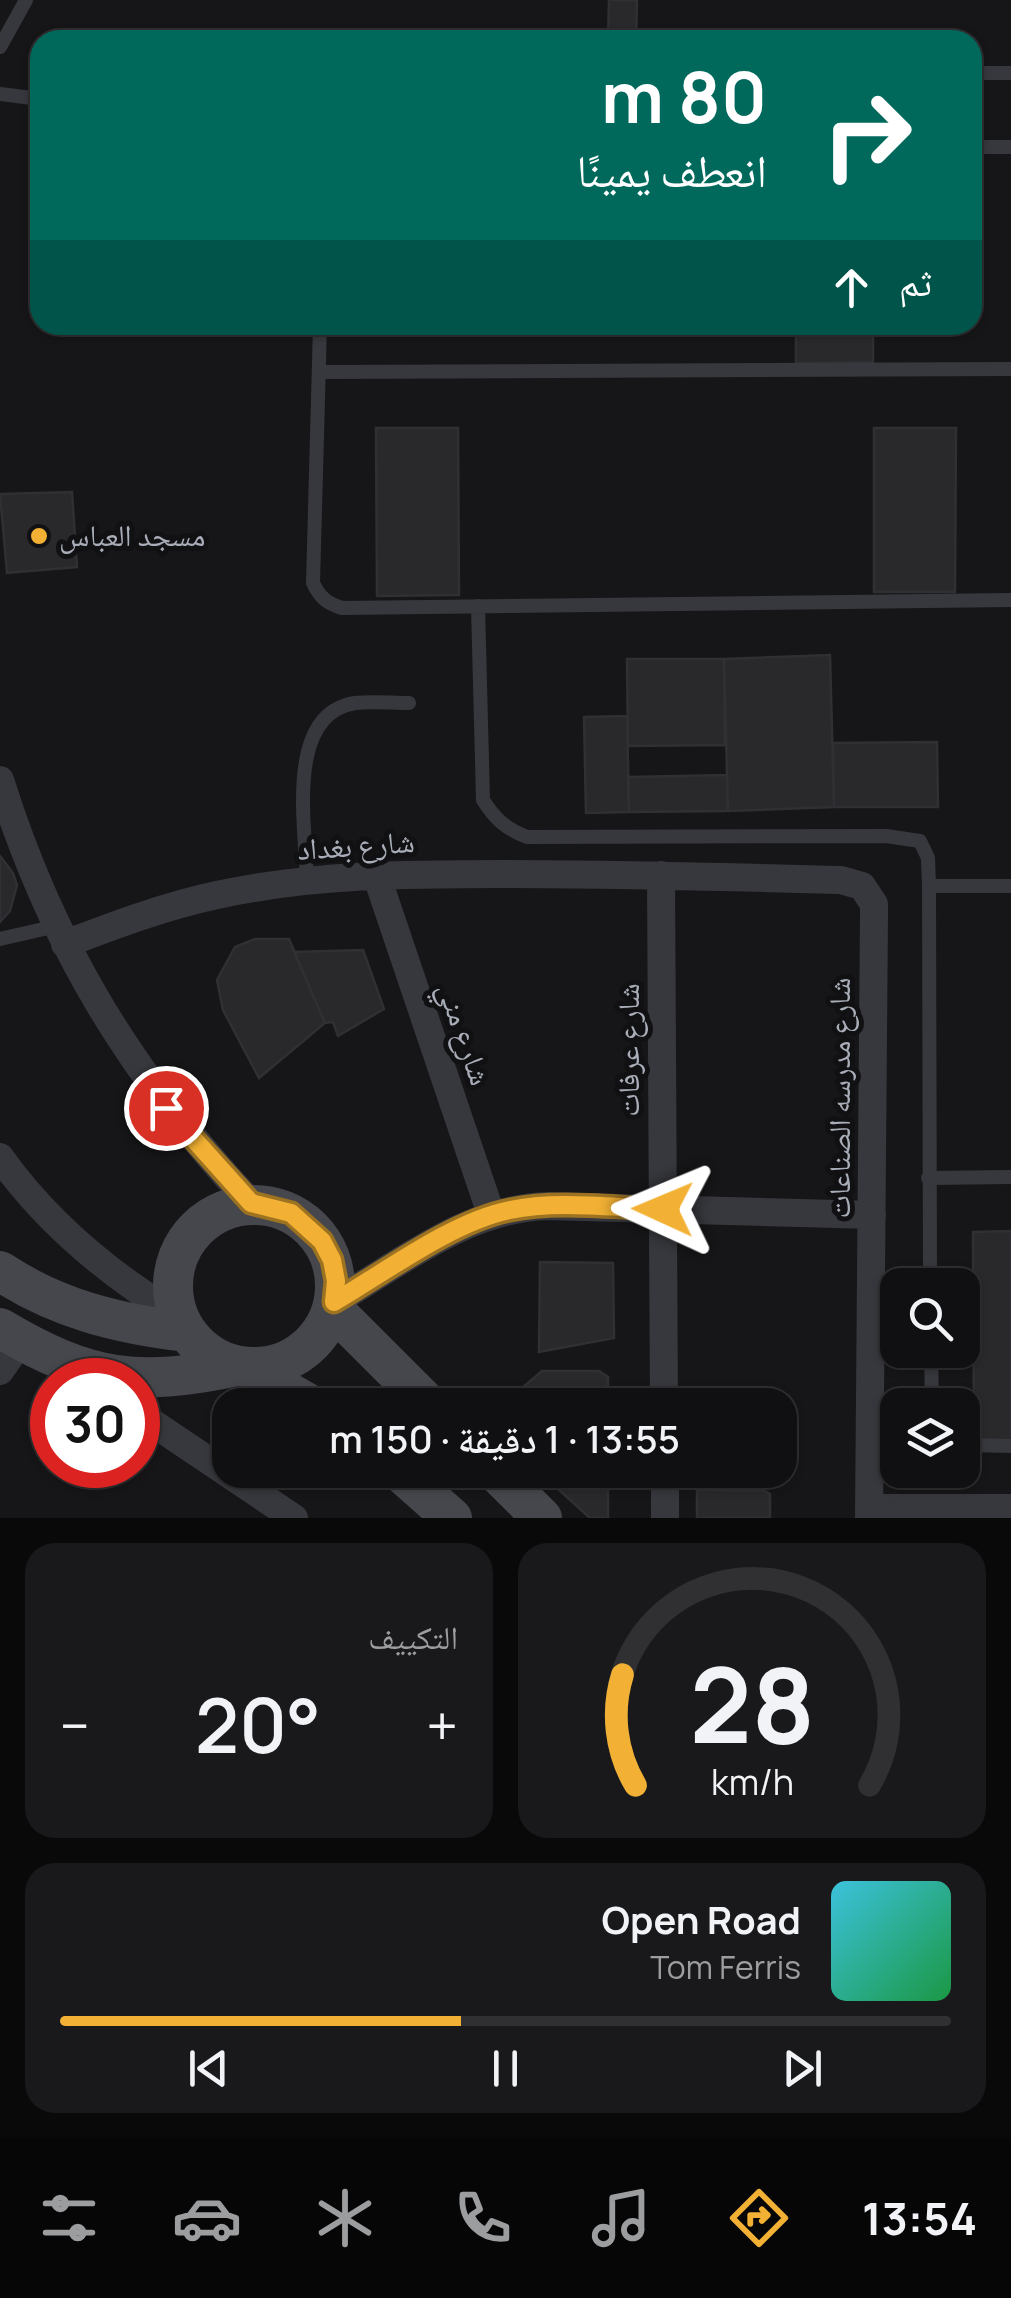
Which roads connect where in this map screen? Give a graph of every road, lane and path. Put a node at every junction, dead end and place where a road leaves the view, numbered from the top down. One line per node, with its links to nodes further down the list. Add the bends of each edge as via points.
1 (26, 0): 2 (lane)
2 (0, 47)
3 (1011, 72): 4 (lane)
4 (982, 73)
5 (0, 94): 6 (lane)
6 (30, 98)
7 (982, 147): 8 (lane)
8 (1011, 147)
9 (320, 335): 11 (lane)
10 (1011, 369): 11 (lane)
11 (321, 372): 13 (lane, via 313,583 319,596 342,608)
12 (1011, 600): 13 (lane)
13 (478, 606): 19 (lane, via 483,800 511,830 527,837 905,838 920,841)
14 (409, 703): 18 (lane, via 353,703 316,726 304,768)
15 (0, 780): 21 (street)
16 (376, 874): 17 (street, شارع بغداد); 18 (street, شارع بغداد); 28 (street, شارع مني)
17 (660, 874): 27 (street, شارع عرفات); 29 (street, شارع مدرسه الصناعات, via 852,881 870,894)
18 (307, 880): 21 (street, شارع بغداد)
19 (929, 886): 20 (lane); 25 (lane)
20 (1011, 886)
21 (61, 935): 22 (lane); 26 (street, via 129,1056)
22 (0, 940)
23 (0, 1157): 33 (street, via 63,1230)
24 (1011, 1177): 25 (lane)
25 (928, 1178): 30 (lane)
26 (251, 1203): 32 (main road, via 291,1213 322,1241 336,1281); 33 (main road, via 213,1216 186,1243 173,1280)
27 (663, 1209): 28 (street, via 529,1207); 29 (street); 40 (street, شارع عرفات)
28 (490, 1214): 32 (street)
29 (872, 1215): 48 (street, شارع مدرسه الصناعات)
30 (930, 1268)
31 (0, 1271): 33 (main road, via 75,1310 130,1325)
32 (333, 1306): 36 (main road, via 314,1342 299,1354); 39 (main road)
33 (183, 1325): 36 (main road, via 201,1348)
34 (7, 1346): 35 (main road)
35 (39, 1358)
36 (242, 1367): 37 (main road); 38 (main road)
37 (160, 1378)
38 (280, 1388)
39 (413, 1388)
40 (664, 1388)
41 (160, 1427): 49 (street)
42 (980, 1445): 43 (lane)
43 (1011, 1446)
44 (418, 1488): 50 (main road)
45 (512, 1488): 51 (main road)
46 (665, 1488): 52 (street)
47 (1011, 1508): 48 (street)
48 (870, 1513)
49 (294, 1518)
50 (452, 1518)
51 (542, 1518)
52 (665, 1518)

